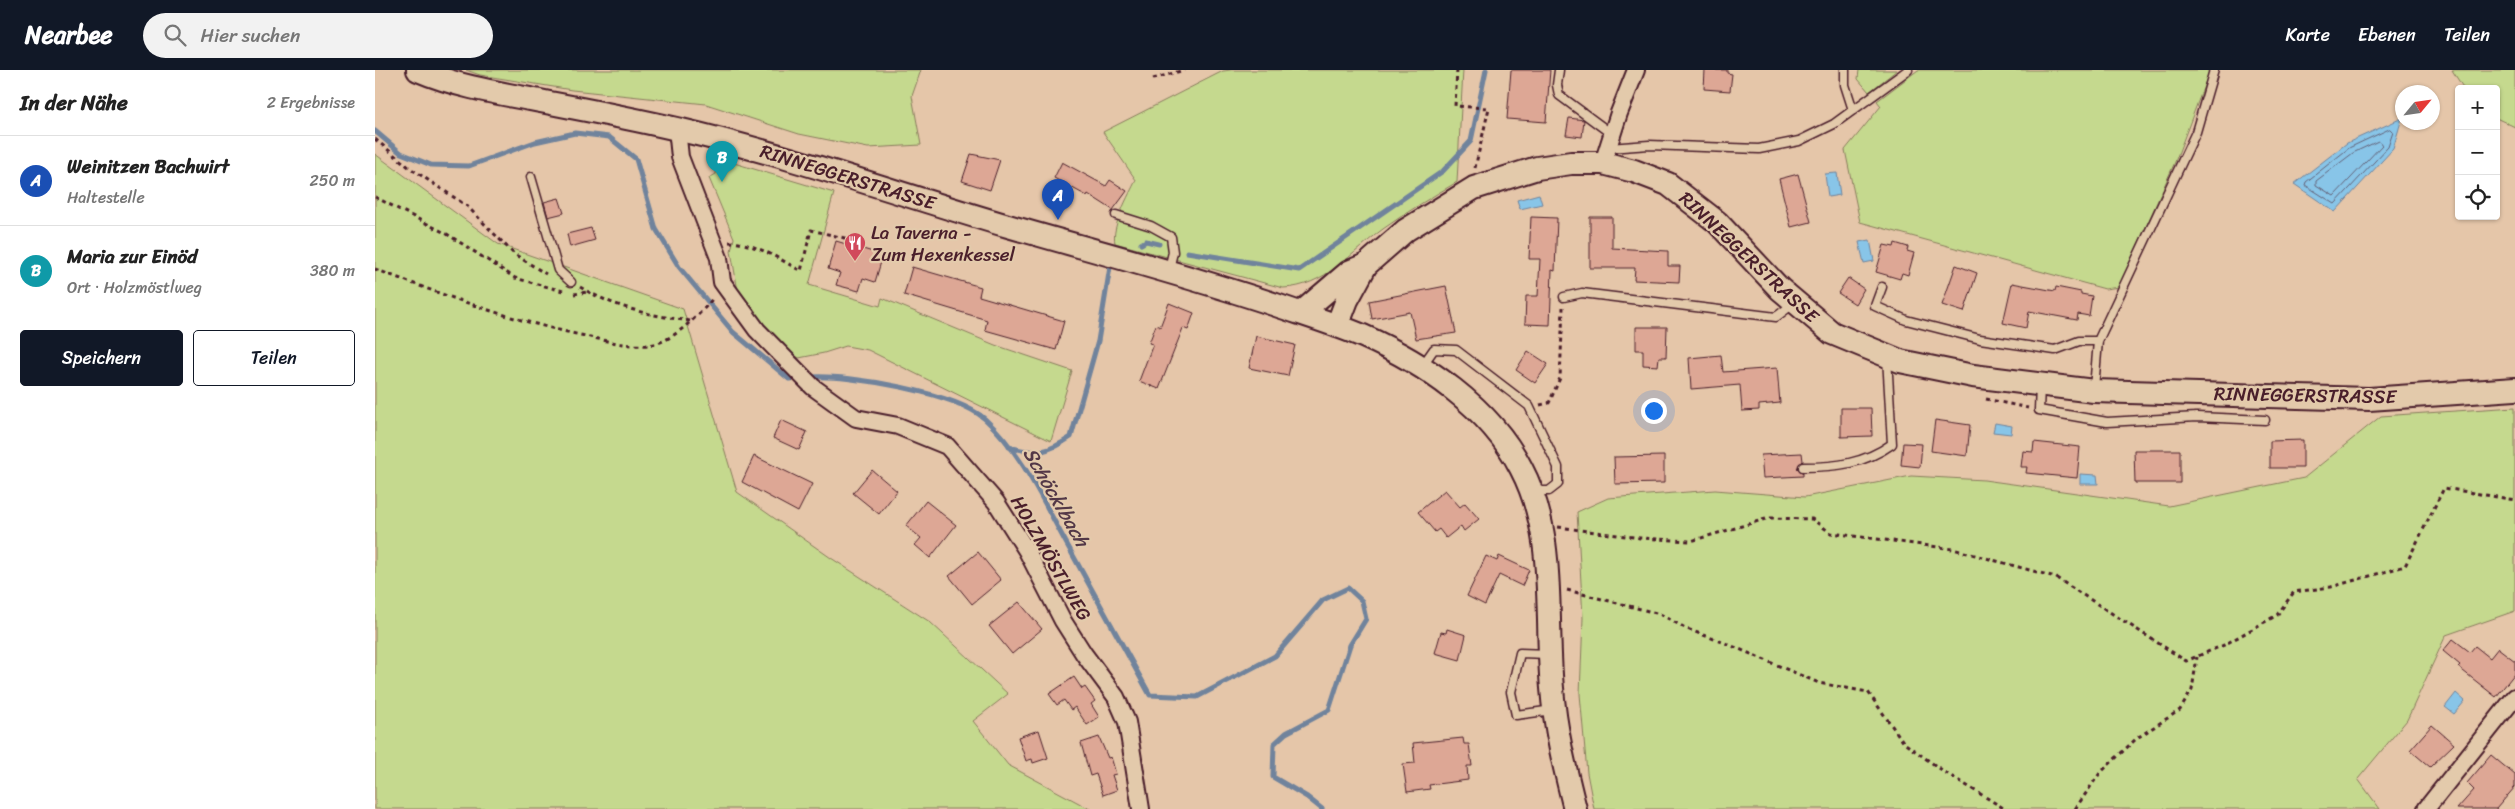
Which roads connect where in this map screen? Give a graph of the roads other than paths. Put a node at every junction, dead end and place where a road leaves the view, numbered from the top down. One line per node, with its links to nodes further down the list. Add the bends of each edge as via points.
1 (417, 70): 8 (main road, RINNEGGERSTRASSE, via 486,90)
2 (1559, 70): 9 (lane, via 1559,95)
3 (1636, 70): 9 (street)
4 (1845, 70): 7 (lane, via 1845,85)
5 (1908, 70): 7 (lane, RINNEGGERSTRASSE)
6 (2214, 70): 20 (lane, via 2196,132)
7 (1853, 110): 9 (lane, RINNEGGERSTRASSE, via 1834,124 1799,141 1759,149 1649,145)
8 (677, 129): 13 (main road, RINNEGGERSTRASSE, via 807,164); 32 (street, HOLZMÖSTLWEG, via 680,157 719,258 722,282 757,330 813,387 856,418 898,426 947,446 996,502 1027,551 1063,621 1116,697 1127,722)
9 (1608, 149): 12 (main road, RINNEGGERSTRASSE, via 1474,188 1406,230); 17 (main road, RINNEGGERSTRASSE, via 1691,200)
10 (531, 177): 14 (lane, via 558,270)
11 (1116, 215): 13 (lane, via 1151,226 1171,237 1173,252)
12 (1366, 265): 18 (main road, RINNEGGERSTRASSE, via 1349,272); 19 (main road, RINNEGGERSTRASSE)
13 (1169, 272): 18 (main road, RINNEGGERSTRASSE)
14 (571, 282)
15 (1882, 288): 20 (lane, via 1875,306 1907,320 1980,339 2055,350 2079,341)
16 (1563, 297): 17 (lane, via 1582,293 1776,316)
17 (1796, 302): 21 (main road, RINNEGGERSTRASSE, via 1831,333)
18 (1301, 314): 19 (main road, RINNEGGERSTRASSE)
19 (1337, 326): 22 (main road, via 1365,337)
20 (2098, 341): 25 (lane)
21 (1887, 355): 23 (main road, RINNEGGERSTRASSE, via 1900,361 1973,376); 27 (lane, via 1892,444 1875,456 1831,466)
22 (1420, 367): 28 (main road, via 1474,407 1495,428); 28 (lane, via 1434,349 1456,350 1529,406 1558,467 1558,484 1549,491)
23 (2040, 384): 25 (main road, RINNEGGERSTRASSE); 26 (lane, via 2039,410 2107,422 2197,417)
24 (2515, 389): 25 (main road, RINNEGGERSTRASSE, via 2369,399)
25 (2094, 391)
26 (2265, 420)
27 (1803, 466)
28 (1533, 492): 29 (main road, via 1543,527)
29 (1550, 654): 31 (main road); 31 (lane, via 1520,653 1511,692 1516,715)
30 (2515, 697): 34 (street)
31 (1554, 710): 33 (main road)
32 (1141, 809)
33 (1575, 809)
34 (2426, 809)

